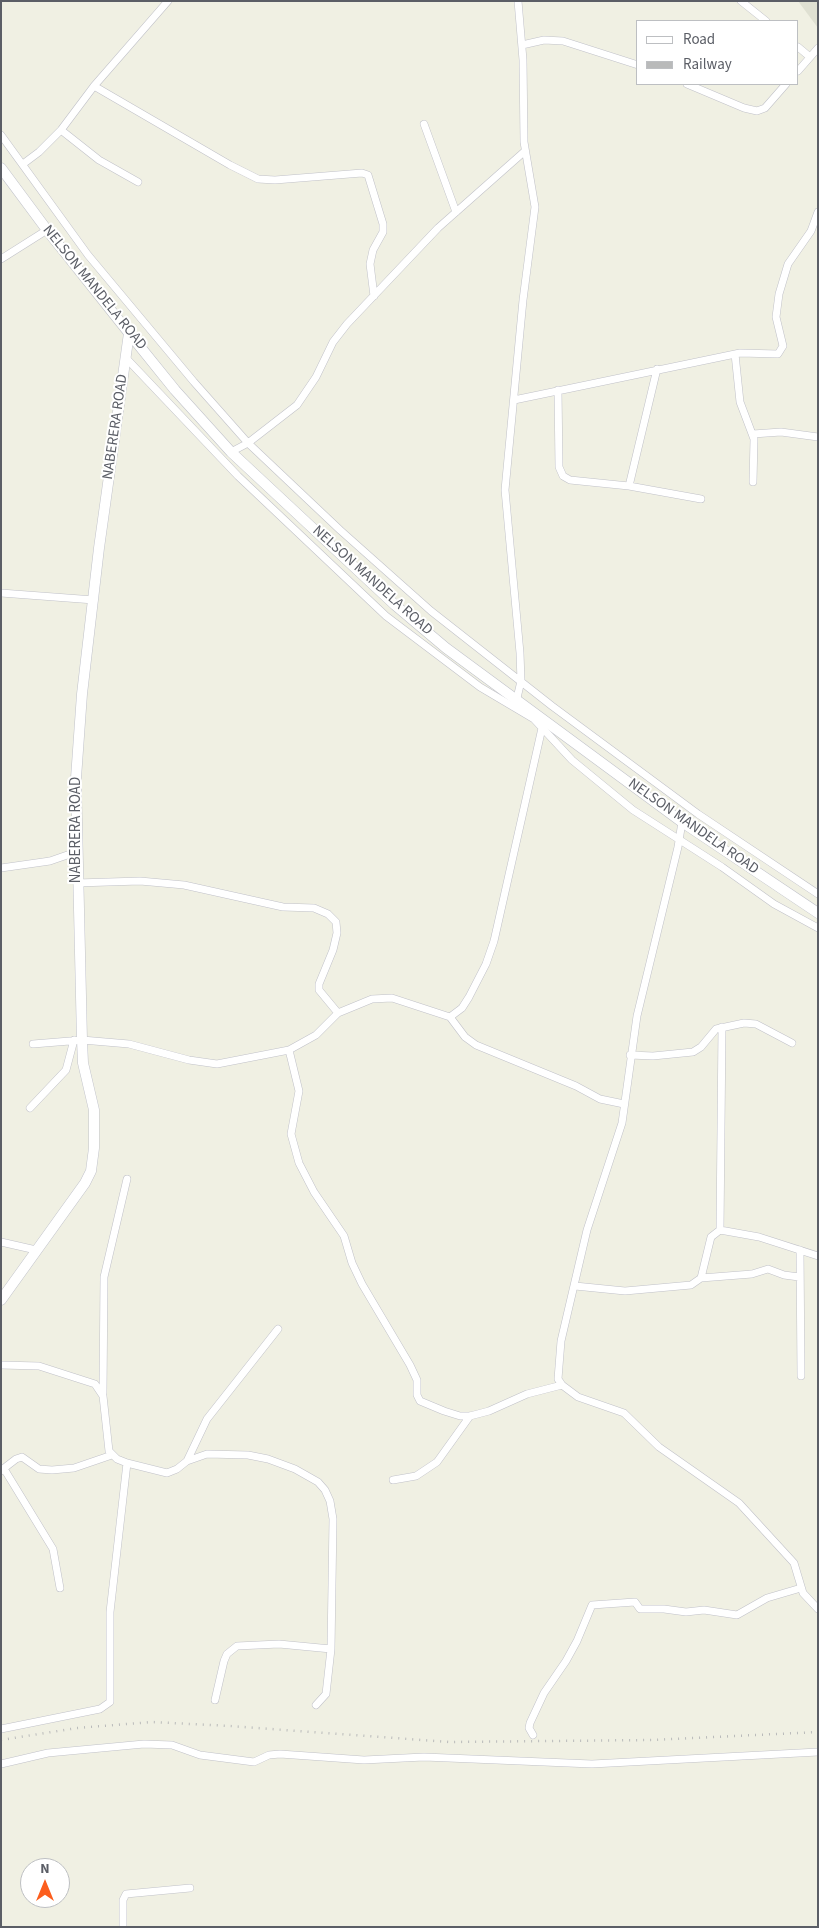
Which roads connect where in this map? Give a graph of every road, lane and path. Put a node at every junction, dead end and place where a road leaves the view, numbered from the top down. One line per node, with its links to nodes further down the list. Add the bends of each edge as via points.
1 (168, 1): 13 (street)
2 (518, 1): 5 (street)
3 (741, 1): 4 (street)
4 (765, 20)
5 (522, 45): 9 (street, via 544,40 563,42); 17 (street)
6 (799, 48): 8 (street)
7 (818, 48): 8 (street)
8 (810, 57): 10 (street)
9 (636, 64)
10 (799, 70)
11 (689, 85): 12 (street, via 757,111 765,108)
12 (785, 85)
13 (94, 86): 15 (street); 25 (street, via 258,179 368,175 383,224 370,264)
14 (424, 124): 21 (street)
15 (61, 130): 18 (street); 20 (street, via 99,160)
16 (1, 135): 18 (street)
17 (525, 151): 21 (street); 31 (street, via 534,190 535,214)
18 (23, 164): 34 (street, via 88,255)
19 (1, 168): 23 (main road, NELSON MANDELA ROAD)
20 (138, 182)
21 (456, 212): 25 (street)
22 (818, 212): 27 (street, via 811,231 788,264 779,294 776,317 783,340 782,350 774,355 756,352)
23 (47, 230): 24 (street); 26 (main road, NELSON MANDELA ROAD)
24 (1, 258)
25 (374, 296): 34 (street, via 333,342 316,377 297,405)
26 (129, 333): 28 (main road, NABERERA ROAD); 35 (main road, NELSON MANDELA ROAD)
27 (735, 354): 29 (street); 32 (street, via 740,402)
28 (125, 357): 40 (main road, NABERERA ROAD); 43 (street, via 238,476 386,616 480,687)
29 (657, 370): 30 (street); 37 (street)
30 (558, 390): 31 (street); 37 (street, via 561,474 570,480)
31 (514, 400): 41 (street, via 505,490)
32 (753, 434): 33 (street, via 781,432); 36 (street)
33 (818, 437)
34 (248, 443): 35 (street); 41 (street, via 403,587)
35 (231, 452): 42 (main road, NELSON MANDELA ROAD, via 408,616)
36 (753, 482)
37 (629, 486): 38 (street)
38 (701, 499)
39 (1, 593): 40 (street)
40 (94, 600): 46 (main road, NABERERA ROAD, via 76,778)
41 (521, 681): 42 (street); 49 (street, via 687,806)
42 (517, 698): 44 (main road, NELSON MANDELA ROAD)
43 (542, 728): 45 (street, via 572,760 613,794); 53 (street, via 494,941 469,997 462,1008)
44 (682, 822): 45 (street); 50 (main road, NELSON MANDELA ROAD)
45 (679, 840): 51 (street, via 780,908); 59 (street)
46 (76, 852): 47 (street, via 50,861); 48 (main road, NABERERA ROAD)
47 (1, 868)
48 (77, 883): 52 (street, via 140,881 184,885 283,907 314,908 328,914 336,922 338,933 319,990); 55 (main road, NABERERA ROAD)
49 (818, 894)
50 (818, 913)
51 (818, 928)
52 (338, 1013): 53 (street, via 356,1003 381,997 402,1000); 58 (street, via 316,1035)
53 (450, 1017): 60 (street, via 465,1037 476,1045 600,1099)
54 (722, 1026): 56 (street, via 753,1023); 59 (street, via 711,1032 701,1047 693,1052); 63 (street)
55 (78, 1040): 57 (street); 58 (street, via 129,1044 217,1064); 61 (street, via 66,1070); 65 (main road, NABERERA ROAD, via 94,1110 96,1136 91,1171)
56 (792, 1043)
57 (33, 1044)
58 (290, 1050): 77 (street, via 299,1091 291,1137 304,1176 344,1236 362,1284 417,1380 418,1398 423,1404)
59 (630, 1055): 60 (street)
60 (624, 1104): 70 (street, via 618,1141 587,1230)
61 (30, 1108)
62 (128, 1179): 76 (street, via 104,1278)
63 (720, 1230): 66 (street); 69 (street, via 711,1237)
64 (1, 1242): 65 (street)
65 (36, 1250): 71 (main road, NABERERA ROAD)
66 (800, 1250): 67 (street); 68 (street)
67 (818, 1256)
68 (799, 1277): 69 (street, via 768,1269 752,1274); 74 (street)
69 (701, 1278): 70 (street, via 691,1285 659,1290 625,1291)
70 (575, 1286): 75 (street, via 559,1358 558,1379)
71 (1, 1300)
72 (278, 1329): 79 (street, via 207,1419)
73 (1, 1366): 76 (street, via 48,1368 90,1381)
74 (801, 1376)
75 (562, 1385): 77 (street, via 527,1394); 84 (street, via 578,1397 624,1412 660,1447 739,1503 794,1563)
76 (103, 1396): 78 (street, via 107,1440)
77 (470, 1416): 82 (street, via 437,1462 416,1476)
78 (112, 1455): 80 (street); 81 (street, via 74,1468 52,1470 39,1469 22,1457)
79 (187, 1461): 80 (street, via 167,1473); 86 (street, via 216,1453 258,1456 295,1469 318,1482 325,1490 333,1519)
80 (127, 1463): 89 (street, via 110,1612 110,1702 100,1709)
81 (2, 1469): 83 (street, via 52,1549)
82 (393, 1480)
83 (60, 1588)
84 (801, 1588): 85 (street); 90 (street, via 767,1598 737,1615 704,1610 640,1609 635,1602 592,1605 577,1641 544,1693 530,1723)
85 (818, 1609)
86 (331, 1649): 87 (street, via 279,1644 237,1646 224,1661); 88 (street, via 326,1694)
87 (215, 1700)
88 (316, 1705)
89 (1, 1729)
90 (533, 1735)
91 (818, 1752): 92 (street, via 592,1764 424,1757 364,1760 280,1754 254,1762 202,1756 172,1745 152,1744 48,1753)
92 (1, 1764)
93 (190, 1888): 94 (street, via 126,1894)
94 (123, 1927)

